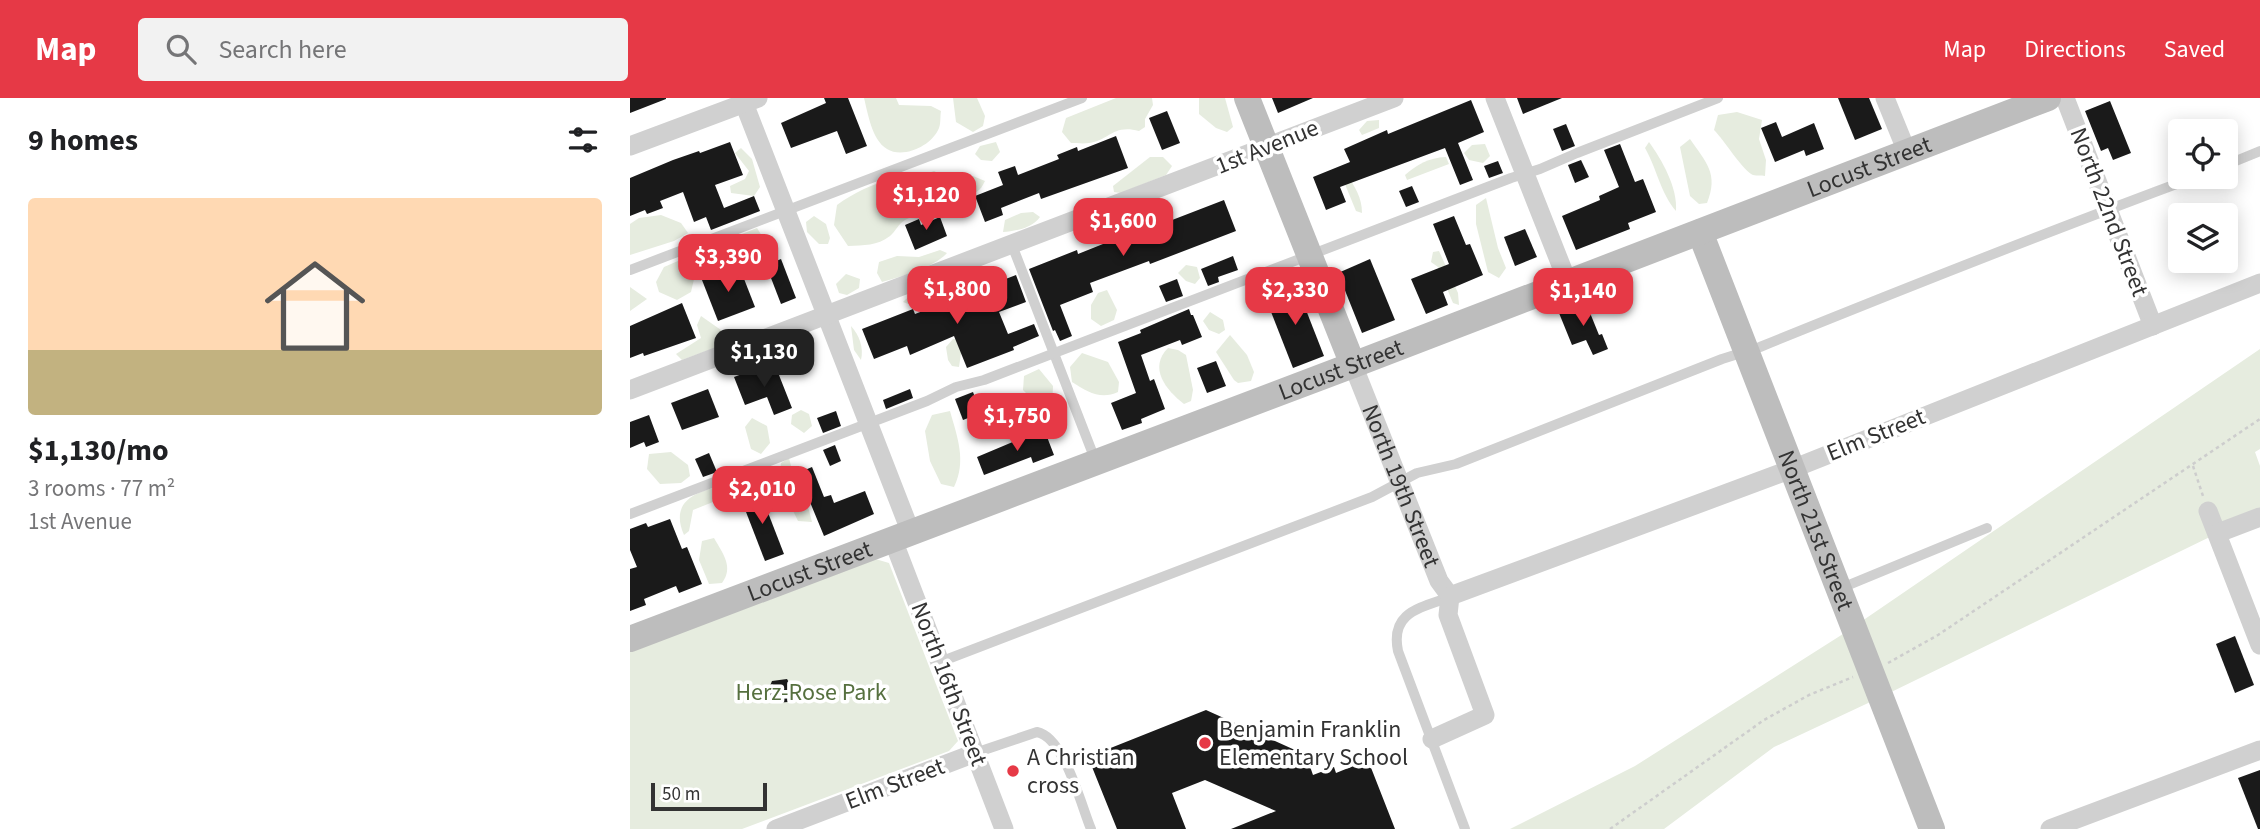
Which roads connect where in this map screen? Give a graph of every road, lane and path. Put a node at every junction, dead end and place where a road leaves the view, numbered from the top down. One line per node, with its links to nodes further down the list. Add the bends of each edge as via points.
1 (1082, 98): 18 (lane)
2 (1247, 98): 11 (street, North 19th Street)
3 (1394, 98): 11 (street, 1st Avenue)
4 (1495, 98): 15 (street)
5 (1718, 98): 15 (lane)
6 (1885, 98): 13 (street)
7 (2048, 98): 13 (street, Locust Street)
8 (2065, 98): 17 (street, North 22nd Street)
9 (748, 100): 10 (street); 18 (street, North 16th Street)
10 (630, 146)
11 (1267, 147): 20 (street, 1st Avenue); 21 (street, North 19th Street)
12 (2260, 151): 14 (lane)
13 (1907, 152): 19 (street, Locust Street)
14 (2238, 160)
15 (1525, 174): 21 (lane); 23 (street)
16 (2168, 187): 17 (lane)
17 (2108, 210): 26 (street, North 22nd Street); 27 (lane)
18 (786, 211): 22 (lane); 25 (street, North 16th Street)
19 (1700, 232): 23 (street, Locust Street); 27 (street, North 21st Street)
20 (1012, 245): 25 (street, 1st Avenue); 28 (lane)
21 (1310, 257): 28 (lane); 29 (street, North 19th Street)
22 (630, 270)
23 (1568, 283): 29 (street, Locust Street)
24 (2260, 283): 26 (street, Elm Street)
25 (826, 315): 30 (street, 1st Avenue); 32 (street, North 16th Street)
26 (2153, 326): 35 (street, Elm Street)
27 (1745, 351): 35 (street, North 21st Street); 36 (lane)
28 (1054, 353): 32 (lane); 33 (lane)
29 (1353, 365): 33 (street, Locust Street); 36 (street, North 19th Street)
30 (630, 390)
31 (2260, 419): 34 (path)
32 (869, 424): 38 (lane); 42 (street, North 16th Street)
33 (1096, 463): 42 (street, Locust Street)
34 (2193, 466): 37 (path); 49 (path, via 1938,635)
35 (1792, 468): 43 (street, North 21st Street); 44 (street, Elm Street)
36 (1399, 483): 44 (street, North 19th Street, via 1439,581); 48 (lane)
37 (2208, 511): 41 (street)
38 (630, 514)
39 (2260, 517): 41 (street)
40 (1987, 528): 43 (lane)
41 (2218, 533): 45 (street)
42 (902, 536): 46 (street, Locust Street); 48 (street, North 16th Street)
43 (1839, 589): 59 (street, North 21st Street)
44 (1450, 596): 51 (lane, via 1408,613 1396,638); 51 (street, North 19th Street, via 1448,615 1485,715)
45 (2255, 617): 47 (street)
46 (630, 639)
47 (2260, 645)
48 (940, 662): 53 (street, North 16th Street)
49 (1879, 667)
50 (1859, 675): 58 (path, via 1785,707)
51 (1432, 739): 57 (lane)
52 (2260, 750): 60 (street)
53 (975, 753): 54 (street, Elm Street); 55 (street, North 16th Street); 56 (lane, via 1046,733 1059,747)
54 (776, 829)
55 (1004, 829)
56 (1091, 829)
57 (1465, 829)
58 (1610, 829)
59 (1932, 829)
60 (2050, 829)

